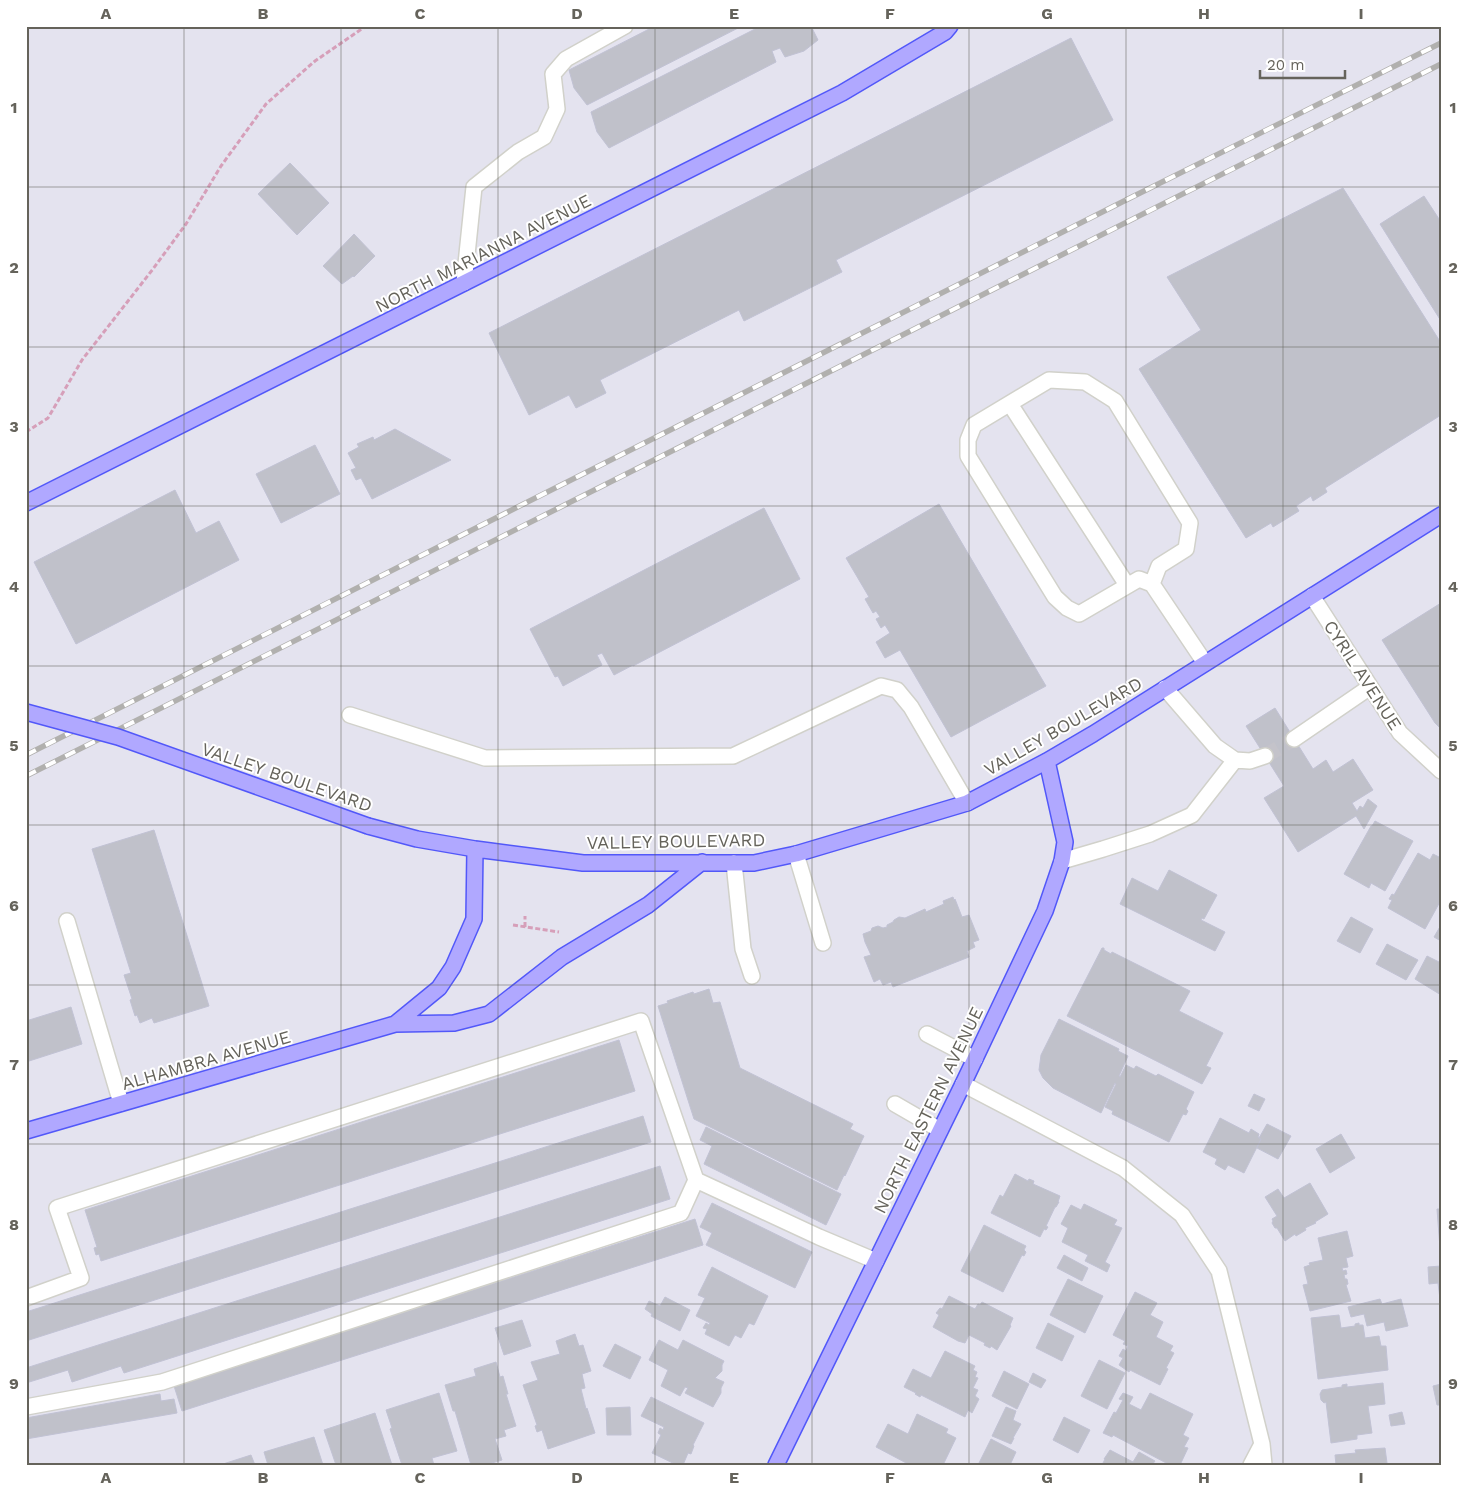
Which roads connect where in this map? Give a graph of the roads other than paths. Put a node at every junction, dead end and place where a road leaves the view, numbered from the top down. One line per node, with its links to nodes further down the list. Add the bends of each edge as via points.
1 (625, 26): 3 (street, via 566,59 553,74 556,109 544,137 518,152 474,186)
2 (950, 26): 3 (main road, NORTH MARIANNA AVENUE, via 842,93)
3 (464, 283): 5 (main road, NORTH MARIANNA AVENUE)
4 (1010, 404): 7 (street, via 1049,380 1085,382 1115,401 1190,523 1186,549 1159,566); 8 (street); 8 (street, via 974,425 968,440 968,456 1056,596 1067,608 1079,614)
5 (26, 503)
6 (1441, 515): 9 (main road, VALLEY BOULEVARD)
7 (1152, 584): 8 (street, via 1139,578); 10 (street)
8 (1127, 586)
9 (1312, 596): 10 (main road, VALLEY BOULEVARD); 11 (street, CYRIL AVENUE)
10 (1205, 663): 12 (main road, VALLEY BOULEVARD)
11 (1370, 687): 15 (street); 19 (street, CYRIL AVENUE, via 1400,733)
12 (1165, 688): 17 (street, via 1215,746); 18 (main road, VALLEY BOULEVARD)
13 (26, 712): 21 (main road, VALLEY BOULEVARD, bridge, via 118,737 368,826)
14 (350, 715): 20 (street, via 485,758 733,756 881,686 897,690 911,707)
15 (1294, 739)
16 (1265, 756): 17 (street, via 1250,761)
17 (1235, 760): 23 (street, via 1192,815 1150,834)
18 (1048, 761): 20 (main road, VALLEY BOULEVARD); 23 (main road, NORTH EASTERN AVENUE, via 1064,842)
19 (1441, 771)
20 (967, 803): 22 (main road, VALLEY BOULEVARD)
21 (475, 849): 24 (main road, VALLEY BOULEVARD, via 583,863); 29 (main road, via 474,919 453,967 439,988)
22 (796, 854): 25 (main road, VALLEY BOULEVARD); 27 (street)
23 (1062, 860): 31 (main road, NORTH EASTERN AVENUE, via 1045,911)
24 (702, 862): 25 (main road, VALLEY BOULEVARD); 29 (main road, via 648,905 562,957 489,1014 454,1023)
25 (734, 863): 28 (street, via 744,949)
26 (67, 922): 33 (street)
27 (824, 943)
28 (752, 976)
29 (395, 1024): 33 (main road, ALHAMBRA AVENUE)
30 (927, 1034): 31 (street)
31 (975, 1059): 32 (main road, NORTH EASTERN AVENUE)
32 (963, 1084): 35 (main road, NORTH EASTERN AVENUE); 41 (street, via 1123,1168 1182,1215 1219,1272)
33 (122, 1104): 36 (main road, ALHAMBRA AVENUE)
34 (895, 1104): 35 (street)
35 (940, 1130): 38 (main road, NORTH EASTERN AVENUE)
36 (26, 1131)
37 (696, 1180): 38 (street); 39 (street, via 641,1021 58,1208 81,1278); 40 (street, via 681,1213 162,1382)
38 (876, 1261): 42 (main road, NORTH EASTERN AVENUE)
39 (26, 1298)
40 (26, 1407)
41 (1262, 1444): 43 (street); 44 (street)
42 (776, 1465)
43 (1251, 1465)
44 (1264, 1465)

